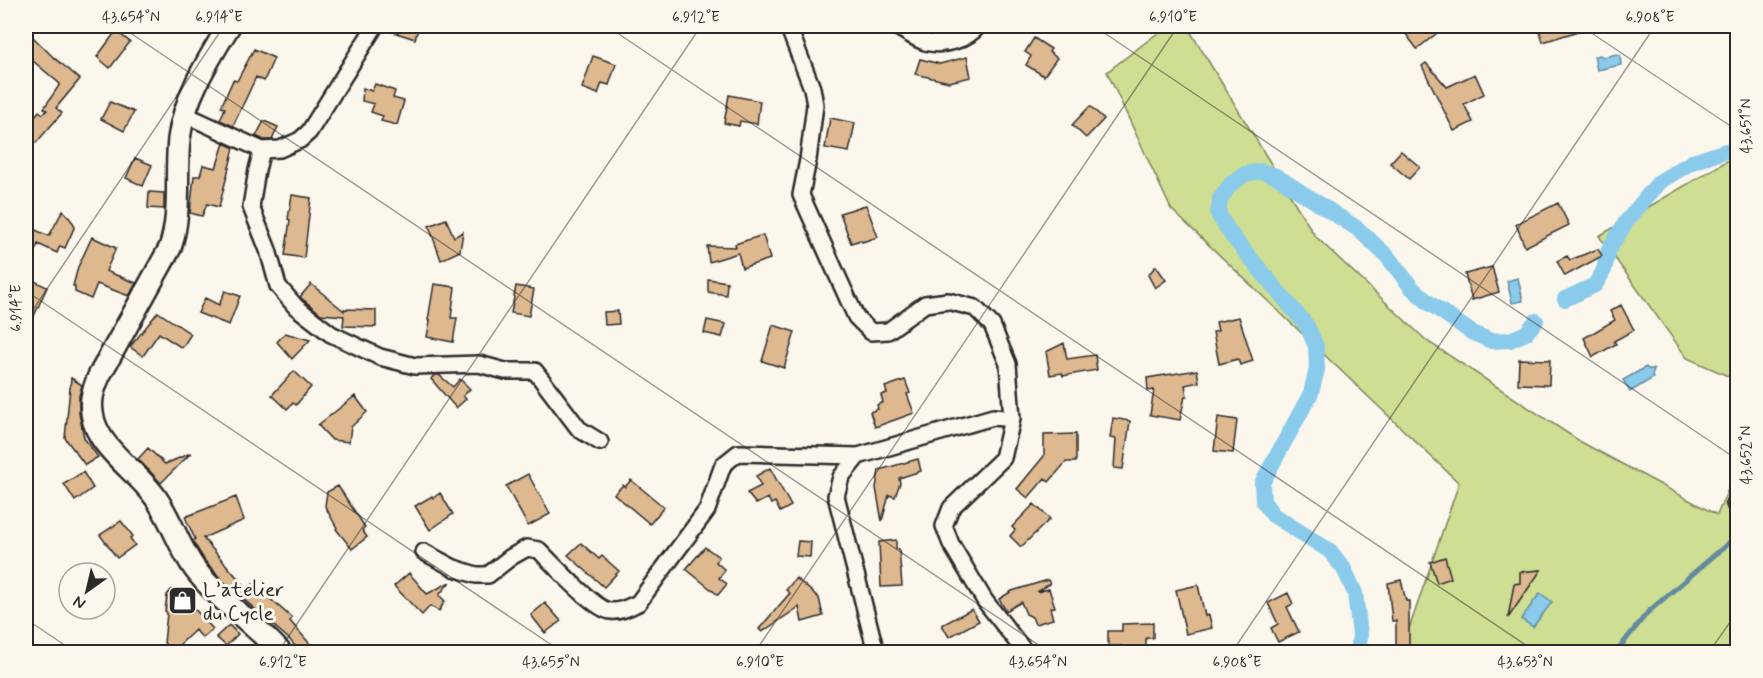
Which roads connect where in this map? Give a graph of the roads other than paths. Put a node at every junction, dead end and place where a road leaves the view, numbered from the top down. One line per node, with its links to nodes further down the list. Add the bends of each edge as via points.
1 (228, 26): 6 (main road)
2 (375, 26): 7 (street, via 309,132 280,149)
3 (788, 26): 8 (street, via 815,105 801,195 856,317 871,332 888,331 925,304 948,301 975,308 992,325 1008,364)
4 (895, 26): 5 (street, via 925,42 938,43 958,40)
5 (978, 26)
6 (183, 114): 7 (street); 12 (main road, via 176,231 99,376 92,397 94,428 154,494 195,569)
7 (262, 150): 9 (street, via 251,207 278,286 296,307 331,334 388,360 415,366 479,364 505,371 535,371 579,429)
8 (1012, 419): 10 (street, via 993,417); 14 (street, via 1003,458 951,508 944,526 985,601)
9 (600, 442)
10 (858, 456): 11 (street, via 738,453 723,465 707,510 638,603 622,610 609,612 596,605 539,550 527,548 488,575 454,568); 13 (street, via 841,477 836,496)
11 (424, 552)
12 (280, 652)
13 (876, 652)
14 (1025, 652)

